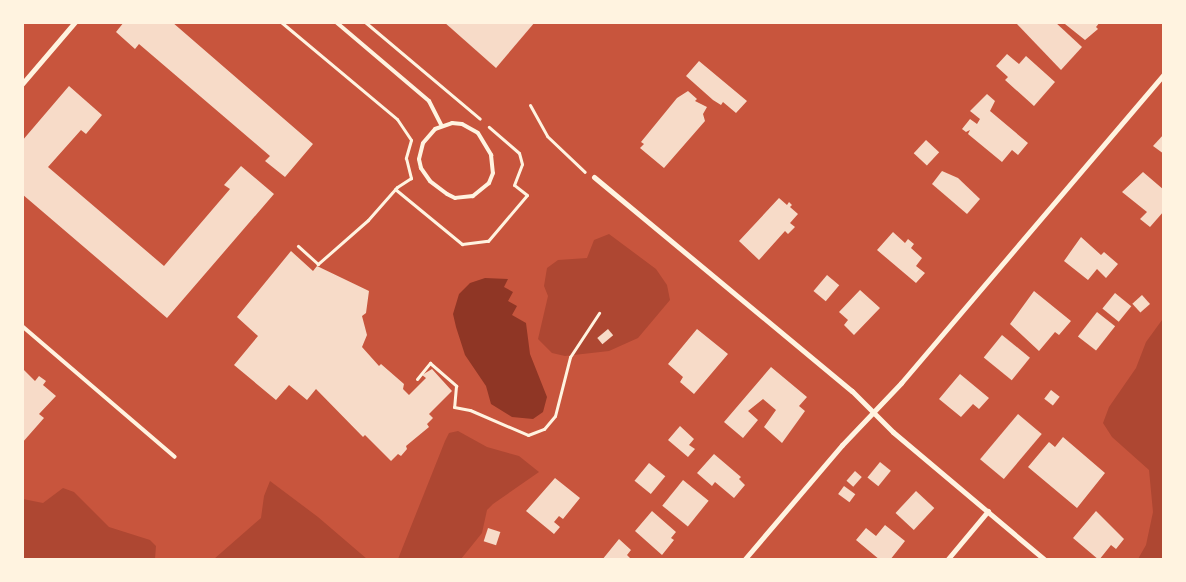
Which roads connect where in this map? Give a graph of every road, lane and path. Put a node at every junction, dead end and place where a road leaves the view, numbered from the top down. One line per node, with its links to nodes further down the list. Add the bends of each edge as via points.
1 (75, 22): 6 (street)
2 (281, 22): 10 (path, via 397,118 411,140 406,158 411,178)
3 (336, 22): 8 (lane, via 429,101)
4 (365, 22): 10 (path, via 515,148 522,164 514,185 527,195 488,241 462,244)
5 (1164, 74): 15 (street)
6 (22, 84)
7 (530, 105): 9 (path, via 547,136 579,168)
8 (442, 126): 8 (lane, via 423,143 419,159 421,168 430,181 447,194 455,198 473,196 489,183 493,173 491,155 482,138 470,127 462,124)
9 (594, 177): 15 (street)
10 (395, 189): 11 (path, via 368,220 318,264)
11 (298, 246)
12 (599, 313): 14 (path, via 570,357 555,416 544,428 528,435 470,410 454,407 456,386 430,362)
13 (22, 326): 16 (lane)
14 (417, 378)
15 (874, 411): 17 (street, via 893,432); 18 (street)
16 (175, 457)
17 (988, 511): 19 (street); 20 (street)
18 (744, 560)
19 (947, 560)
20 (1045, 560)

